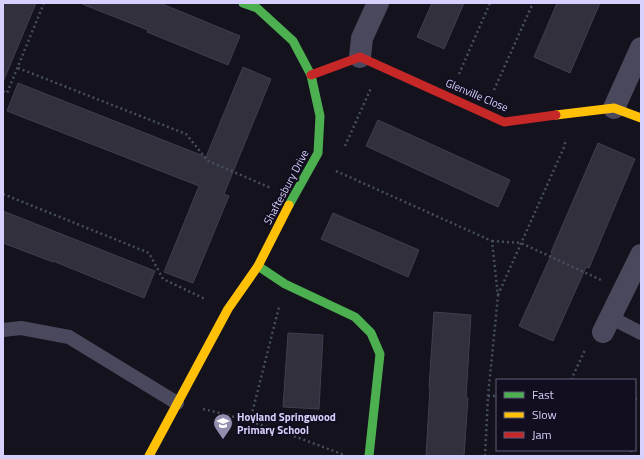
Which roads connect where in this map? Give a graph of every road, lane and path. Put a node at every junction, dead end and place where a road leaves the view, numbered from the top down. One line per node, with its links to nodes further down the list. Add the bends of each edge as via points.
1 (44, 3): 9 (path)
2 (243, 3): 10 (street, Shaftesbury Drive, via 257,8 292,41)
3 (378, 3): 7 (street, via 362,38)
4 (490, 3): 12 (path)
5 (533, 3): 14 (path)
6 (641, 48): 13 (street)
7 (360, 57): 8 (street, Glenville Close); 10 (street)
8 (381, 66): 12 (street, Glenville Close); 17 (path)
9 (18, 68): 11 (path, via 7,93); 20 (path, via 186,134 208,161)
10 (311, 75): 18 (street, Shaftesbury Drive, via 320,116 318,153)
11 (3, 91)
12 (449, 97): 14 (street, Glenville Close)
13 (614, 108): 14 (street, Glenville Close, via 504,122); 15 (street, Glenville Close)
14 (484, 112)
15 (641, 118)
16 (565, 145): 22 (path)
17 (343, 149)
18 (314, 161): 20 (street, Shaftesbury Drive); 21 (path)
19 (3, 194): 28 (path, via 149,253 163,279)
20 (293, 197): 24 (street, Shaftesbury Drive)
21 (492, 242): 22 (path); 27 (path)
22 (521, 243): 26 (path); 27 (path)
23 (641, 255): 26 (street)
24 (258, 266): 25 (street); 28 (street, Shaftesbury Drive)
25 (285, 284): 36 (path); 39 (street, via 355,317 371,333 380,354)
26 (624, 290): 29 (street)
27 (498, 296): 33 (path)
28 (228, 309): 35 (street, Shaftesbury Drive)
29 (606, 324): 31 (lane); 32 (path, via 590,340)
30 (3, 330): 35 (lane, via 21,328 69,337)
31 (641, 333)
32 (571, 379)
33 (488, 396): 34 (path); 40 (path)
34 (496, 396)
35 (177, 403): 36 (path); 37 (street, Shaftesbury Drive)
36 (250, 421): 38 (path)
37 (149, 456)
38 (346, 456)
39 (369, 456)
40 (485, 456)

